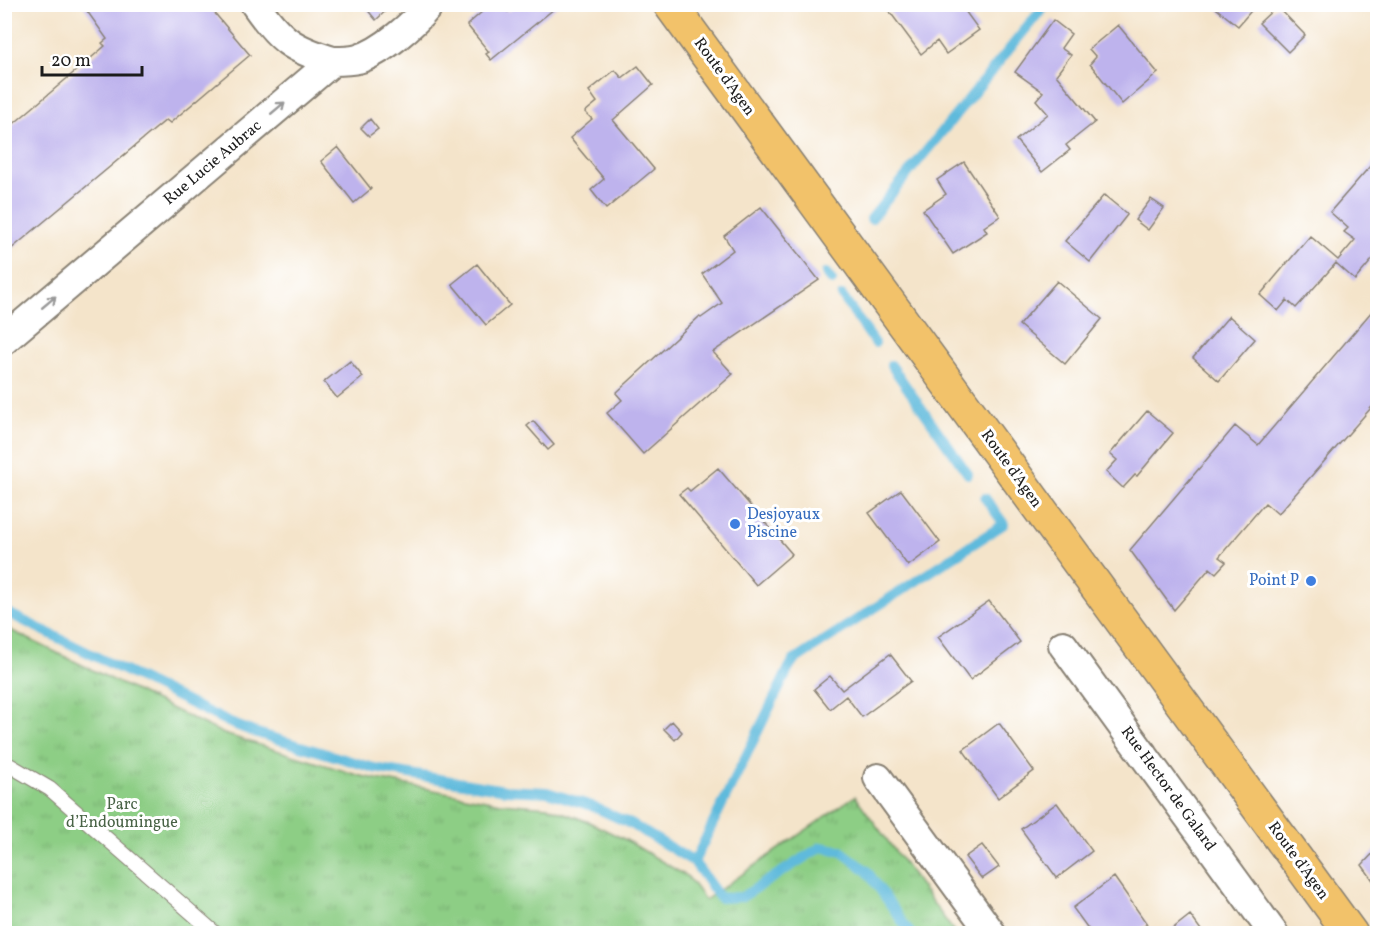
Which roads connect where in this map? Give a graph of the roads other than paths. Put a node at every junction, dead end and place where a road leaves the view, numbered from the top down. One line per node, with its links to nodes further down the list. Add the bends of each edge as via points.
1 (255, 4): 4 (street, via 270,26 290,44)
2 (430, 4): 4 (street, via 418,19 379,49 357,60)
3 (670, 4): 12 (main road, Route d'Agen)
4 (333, 61): 5 (street, Rue Lucie Aubrac, one-way to 4)
5 (4, 340)
6 (1064, 645): 11 (street, Rue Hector de Galard)
7 (4, 764): 9 (lane, via 50,789)
8 (878, 778): 10 (street)
9 (216, 933)
10 (992, 933)
11 (1274, 933)
12 (1352, 933)

